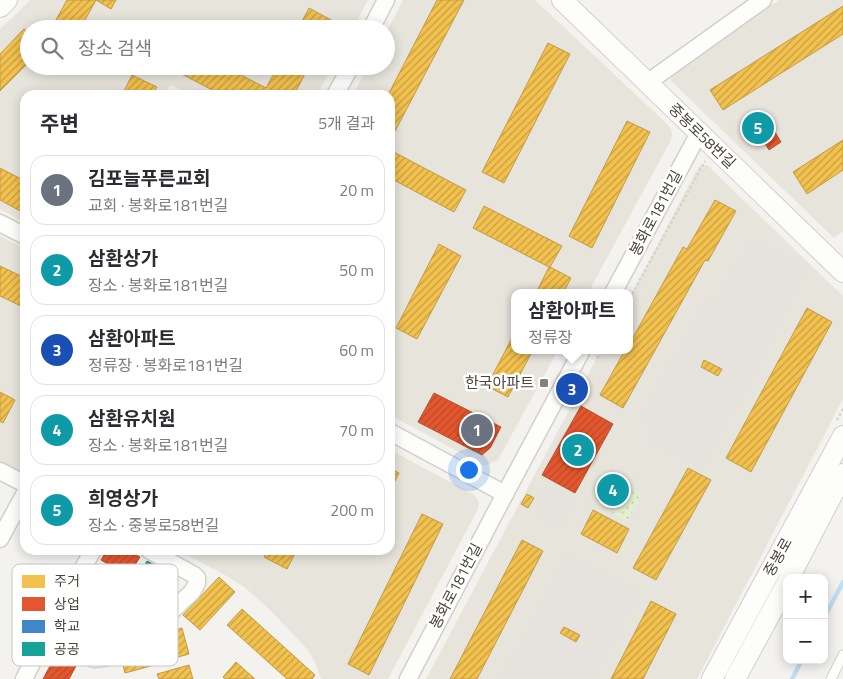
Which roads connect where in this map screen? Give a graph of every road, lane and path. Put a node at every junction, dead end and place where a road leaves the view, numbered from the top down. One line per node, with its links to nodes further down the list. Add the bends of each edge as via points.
1 (7, 0): 5 (street)
2 (386, 0): 6 (street)
3 (562, 0): 8 (street, 중봉로58번길)
4 (763, 0): 8 (street)
5 (0, 7)
6 (376, 20)
7 (346, 75): 9 (street)
8 (647, 83): 10 (street, 중봉로58번길)
9 (338, 90)
10 (699, 134): 14 (street, 중봉로58번길); 15 (street, 봉화로181번길)
11 (710, 154): 16 (path)
12 (0, 223): 13 (street)
13 (20, 233)
14 (843, 272)
15 (616, 289)
16 (633, 293)
17 (580, 354): 23 (street, 봉화로181번길)
18 (395, 435): 23 (street)
19 (843, 436): 36 (street, 중봉로)
20 (0, 471): 22 (street)
21 (843, 474): 29 (street, 중봉로)
22 (20, 481)
23 (505, 494): 35 (street, 봉화로181번길)
24 (20, 502): 25 (street)
25 (0, 539)
26 (158, 555): 27 (street)
27 (174, 564)
28 (178, 566): 31 (street, via 194,575 197,583)
29 (791, 574)
30 (783, 590): 37 (street, 중봉로)
31 (178, 605)
32 (843, 655): 38 (lane)
33 (30, 666): 34 (street)
34 (24, 679)
35 (408, 679)
36 (712, 679)
37 (735, 679)
38 (831, 679)

